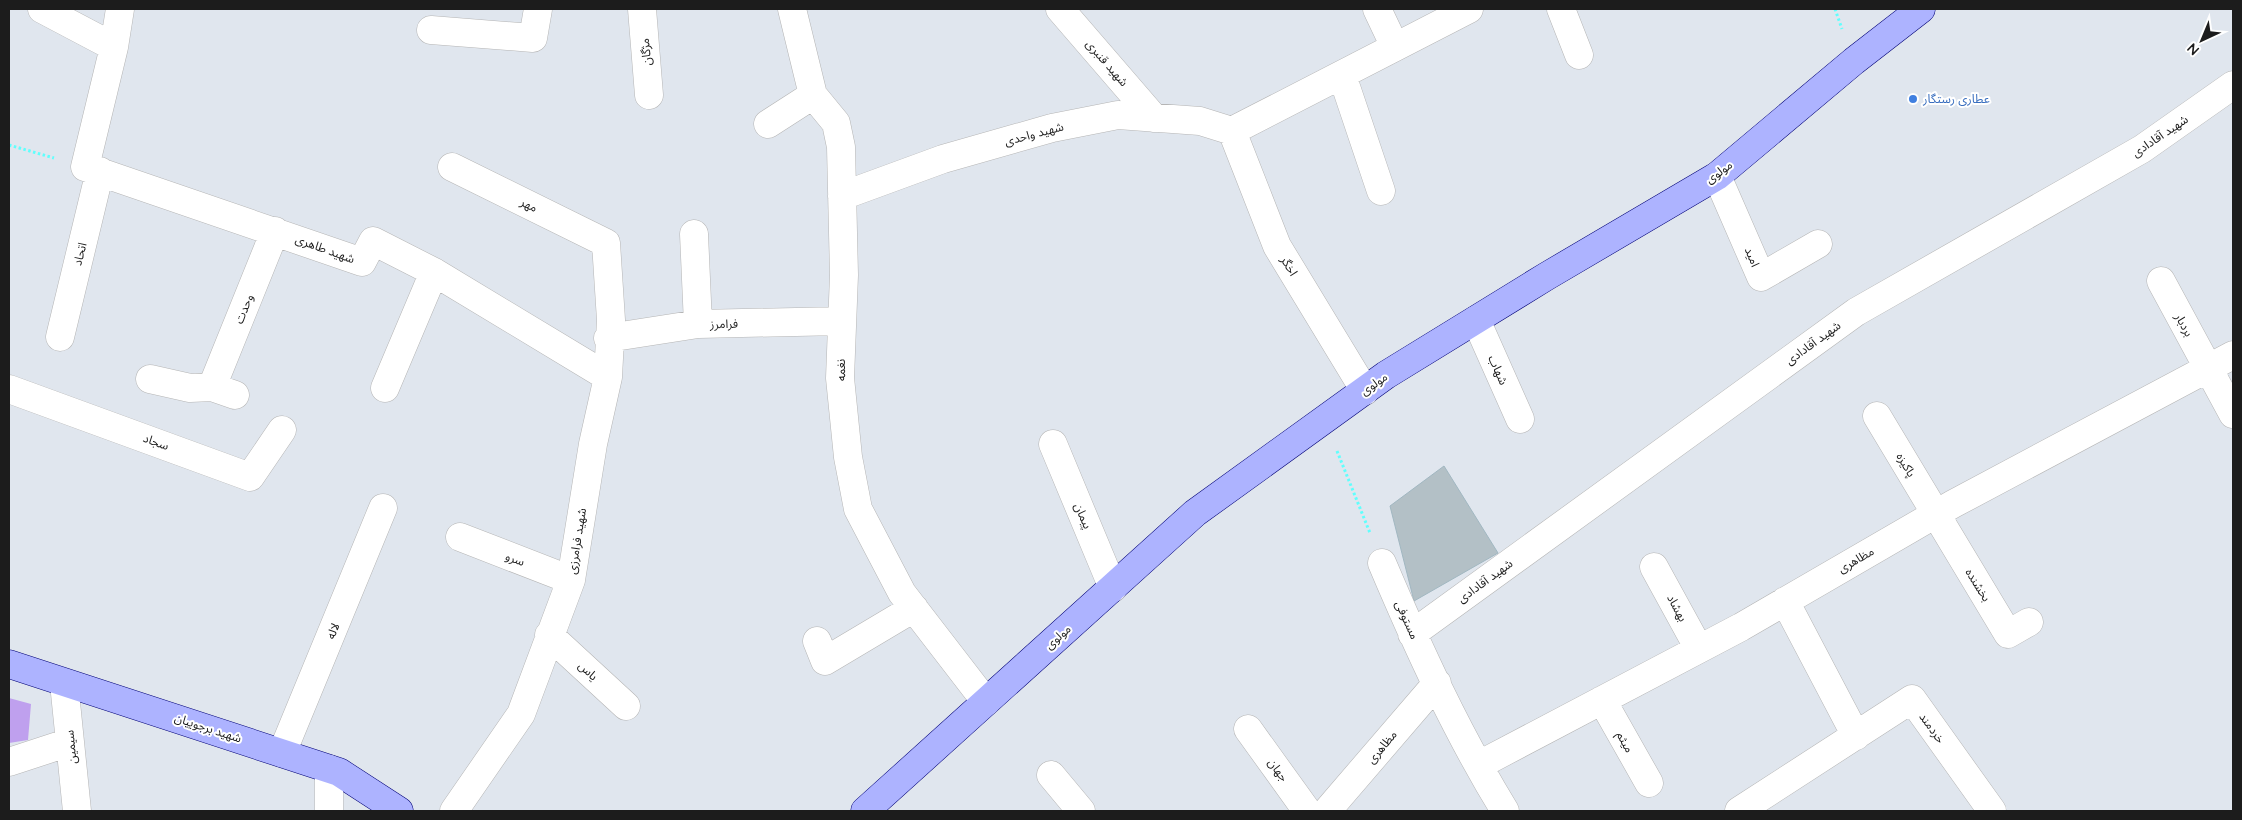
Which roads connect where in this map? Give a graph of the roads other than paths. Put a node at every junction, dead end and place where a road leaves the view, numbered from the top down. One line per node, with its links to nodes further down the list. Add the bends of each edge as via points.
1 (42, 9): 12 (street)
2 (120, 9): 12 (street, اتحاد)
3 (538, 9): 11 (street, via 533,38)
4 (642, 9): 17 (street, مژگان)
5 (792, 9): 18 (street, نغمه)
6 (1060, 9): 19 (street, شهید قنبری)
7 (1377, 9): 13 (street)
8 (1469, 9): 13 (street)
9 (1561, 9): 14 (street)
10 (1921, 9): 24 (main road, مولوی)
11 (431, 30)
12 (114, 47): 23 (street, اتحاد)
13 (1395, 47): 15 (street)
14 (1579, 55)
15 (1342, 75): 21 (street); 25 (street)
16 (2233, 85): 60 (street, شهید آقادادی, via 2142,149 1856,312)
17 (649, 95)
18 (812, 95): 20 (street); 26 (street, نغمه, via 836,123 841,147)
19 (1154, 118): 21 (street, شهید واحدی, via 1200,121); 26 (street, شهید واحدی, via 1118,115 1052,128 943,159)
20 (768, 124)
21 (1232, 131): 44 (street, اخگر, via 1277,246)
22 (452, 167): 29 (street, مهر)
23 (93, 169): 27 (street, شهید طاهری); 36 (street, اتحاد)
24 (1717, 176): 30 (street, امید, via 1761,277); 33 (main road, مولوی)
25 (1381, 191)
26 (842, 196): 34 (street, نغمه)
27 (275, 231): 31 (street, شهید طاهری, via 362,262 373,241); 41 (street, وحدت, via 223,391)
28 (694, 234): 35 (street)
29 (606, 243): 37 (street, شهید فرامرزی, via 611,320)
30 (1818, 244)
31 (434, 272): 40 (street, شهید طاهری); 42 (street)
32 (2160, 281): 39 (street, بردبار)
33 (1476, 320): 44 (main road, مولوی); 47 (street, شهاب)
34 (842, 321): 35 (street, فرامرز); 58 (street, نغمه, via 840,378 848,457 858,510 902,593)
35 (698, 324): 37 (street, فرامرز)
36 (60, 337)
37 (608, 338): 40 (street, شهید فرامرزی)
38 (2233, 355): 39 (street, مظاهری)
39 (2208, 369): 45 (street, بردبار); 51 (street, مظاهری)
40 (608, 377): 55 (street, شهید فرامرزی, via 593,444)
41 (150, 379)
42 (385, 388)
43 (9, 389): 48 (street, سجاد, via 250,477)
44 (1365, 391): 56 (main road, مولوی, via 1195,513)
45 (2233, 414)
46 (1877, 416): 51 (street, پاکیزه)
47 (1520, 419)
48 (282, 430)
49 (1053, 444): 56 (street, پیمان)
50 (383, 508): 73 (street, لاله)
51 (1935, 514): 57 (street, مظاهری); 59 (street, بخشنده, via 2008,634)
52 (460, 537): 55 (street, سرو)
53 (1382, 564): 60 (street, مستوفی)
54 (1654, 567): 63 (street, بهشاد)
55 (571, 580): 61 (street, شهید فرامرزی)
56 (1113, 588): 68 (main road, مولوی)
57 (1785, 601): 63 (street, مظاهری); 71 (street)
58 (914, 608): 62 (street, via 825,661); 68 (street, نغمه)
59 (2029, 622)
60 (1412, 634): 66 (street, مستوفی)
61 (549, 635): 69 (street, یاس); 82 (street, شهید فرامرزی, via 521,714)
62 (817, 641)
63 (1699, 649): 67 (street, مظاهری)
64 (9, 664): 65 (main road, شهید برجوییان)
65 (64, 683): 72 (street, سیمین); 73 (main road, شهید برجوییان)
66 (1437, 683): 75 (street, مستوفی); 86 (street, مظاهری)
67 (1602, 700): 75 (street, مظاهری); 78 (street, میثم)
68 (986, 702): 83 (main road, مولوی)
69 (626, 706)
70 (1248, 729): 85 (street, جهان)
71 (1856, 736): 88 (street, خردمند); 89 (street, خردمند, via 1912,699)
72 (70, 742): 74 (street); 79 (street, سیمین)
73 (282, 753): 76 (main road, شهید برجوییان)
74 (9, 762)
75 (1479, 765): 87 (street, مستوفی)
76 (329, 769): 80 (street); 81 (main road, شهید برجوییان, via 339,772)
77 (1051, 775): 84 (street)
78 (1649, 783)
79 (77, 811)
80 (329, 811)
81 (399, 811)
82 (454, 811)
83 (865, 811)
84 (1081, 811)
85 (1307, 811)
86 (1327, 811)
87 (1506, 811)
88 (1739, 811)
89 (1992, 811)

